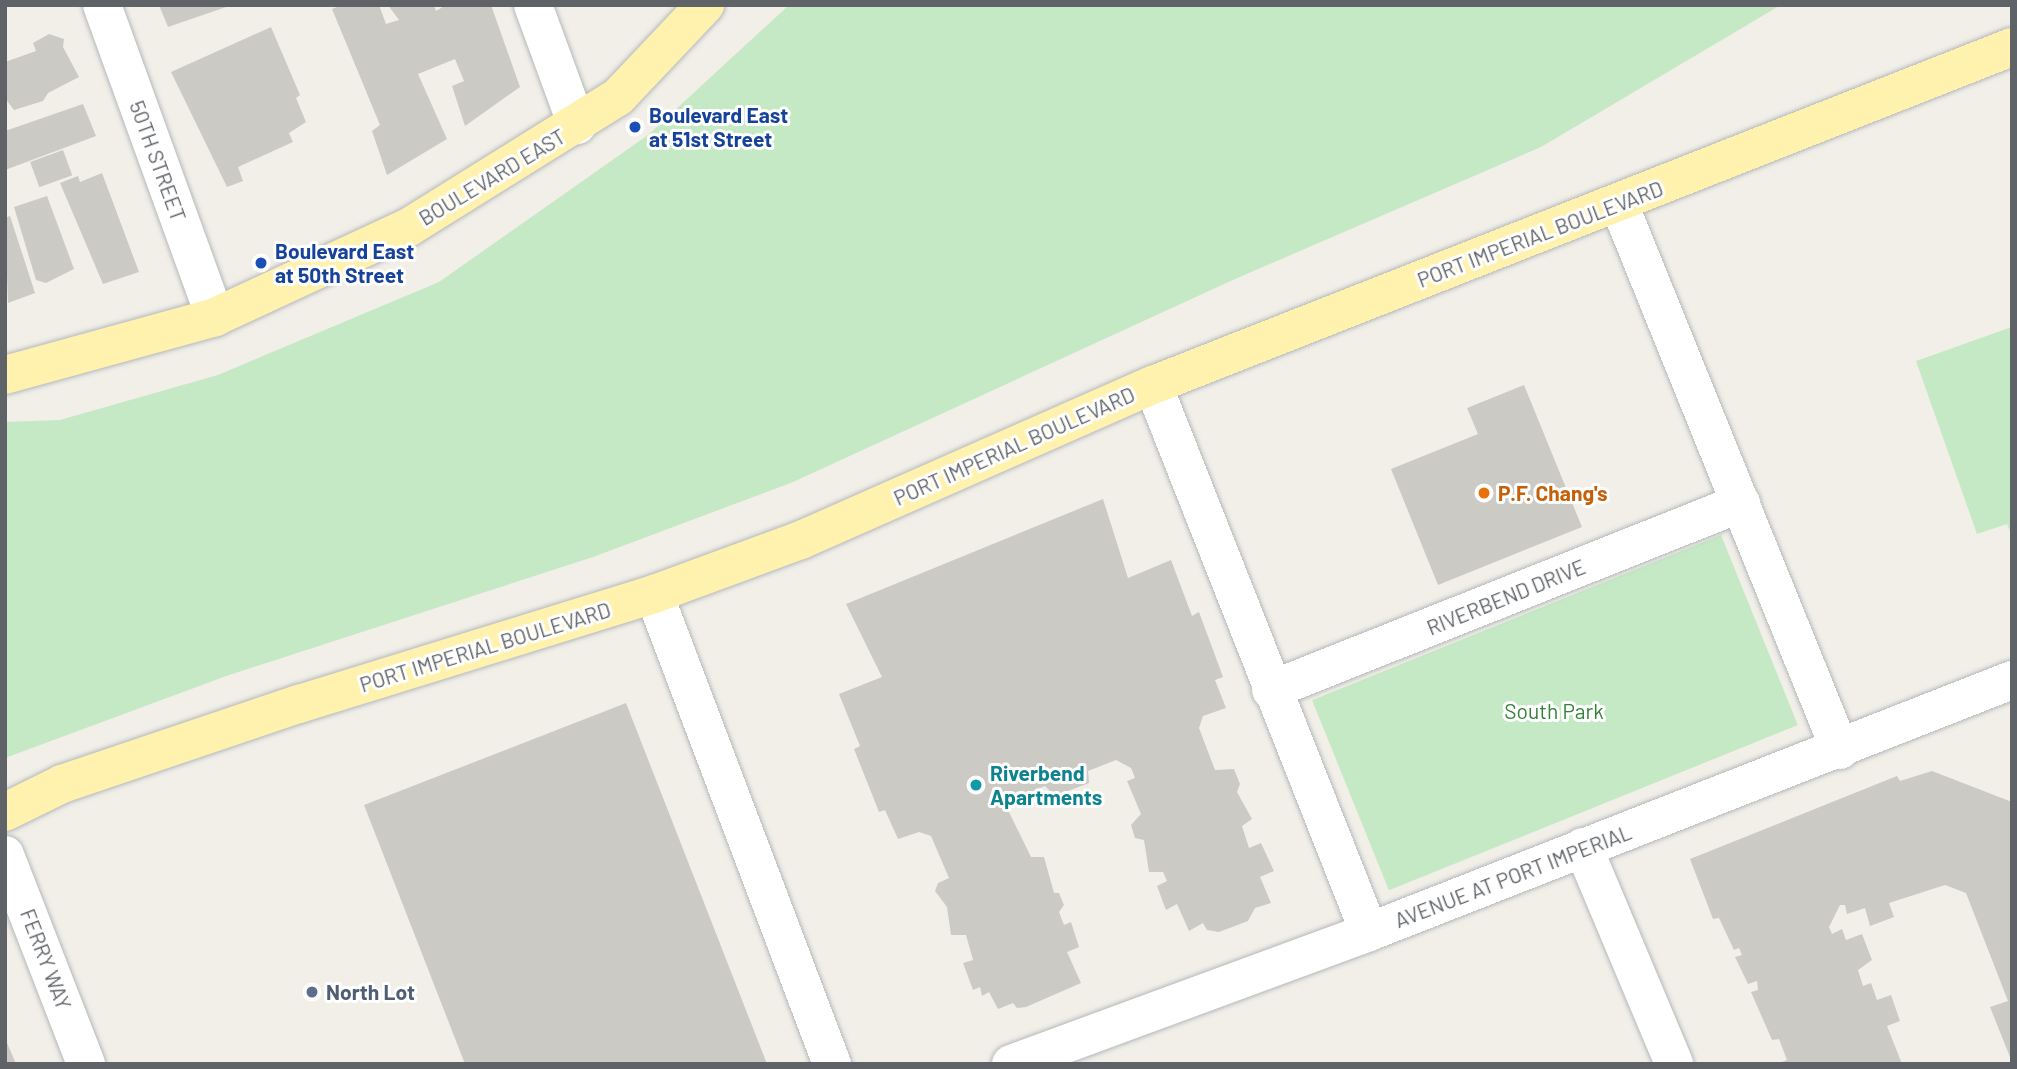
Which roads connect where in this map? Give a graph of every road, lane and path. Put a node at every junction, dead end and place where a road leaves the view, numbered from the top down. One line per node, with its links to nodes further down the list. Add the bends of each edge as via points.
1 (102, 5): 7 (street, 50TH STREET)
2 (533, 5): 5 (street)
3 (705, 5): 5 (main road, BOULEVARD EAST, via 618,97)
4 (2012, 47): 6 (main road, PORT IMPERIAL BOULEVARD)
5 (577, 125): 7 (main road, BOULEVARD EAST, via 409,227)
6 (1619, 204): 9 (main road, PORT IMPERIAL BOULEVARD); 10 (street)
7 (215, 317): 8 (main road, BOULEVARD EAST)
8 (5, 375)
9 (1153, 386): 11 (main road, PORT IMPERIAL BOULEVARD, via 801,540); 13 (street)
10 (1741, 503): 13 (street, RIVERBEND DRIVE); 14 (street)
11 (654, 594): 15 (main road, PORT IMPERIAL BOULEVARD, via 299,704 62,784); 20 (street)
12 (2012, 680): 14 (street, AVENUE AT PORT IMPERIAL)
13 (1271, 690): 18 (street)
14 (1840, 750): 16 (street, AVENUE AT PORT IMPERIAL)
15 (5, 812)
16 (1583, 847): 18 (street, AVENUE AT PORT IMPERIAL); 22 (street)
17 (5, 855): 19 (street, FERRY WAY)
18 (1369, 932): 21 (street, AVENUE AT PORT IMPERIAL)
19 (86, 1064)
20 (832, 1064)
21 (1011, 1064)
22 (1674, 1064)

